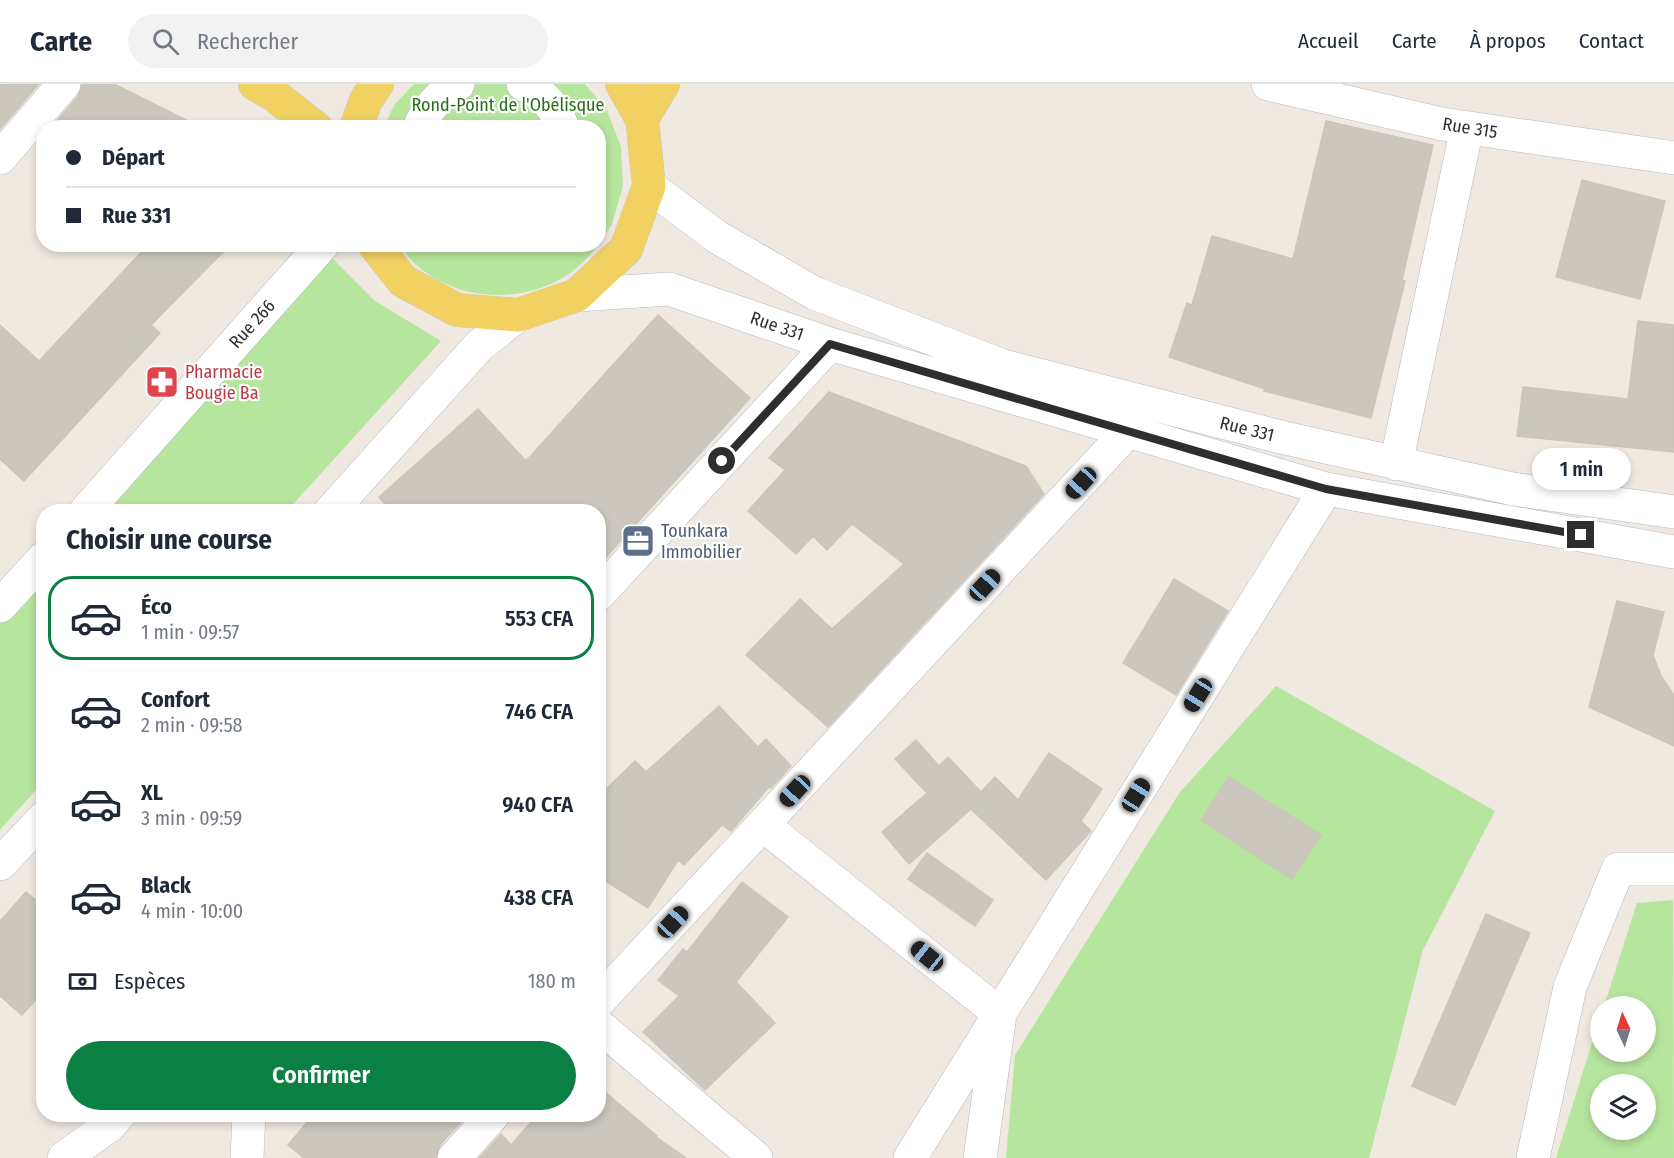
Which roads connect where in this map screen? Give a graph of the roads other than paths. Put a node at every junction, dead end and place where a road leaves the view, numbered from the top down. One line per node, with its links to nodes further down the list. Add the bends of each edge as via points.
1 (64, 84): 16 (street)
2 (255, 84): 10 (main road)
3 (377, 84): 11 (main road, via 366,99)
4 (458, 84): 12 (street, via 442,94)
5 (524, 84): 13 (street, via 538,91)
6 (622, 84): 9 (main road)
7 (663, 84): 9 (main road)
8 (1268, 84): 14 (street, Rue 315)
9 (642, 119): 17 (main road)
10 (306, 120)
11 (359, 120)
12 (422, 120)
13 (560, 120)
14 (1467, 128): 15 (street, Rue 315); 24 (street)
15 (1670, 152)
16 (0, 158)
17 (649, 186): 20 (main road, via 626,249); 24 (street, Rue 331, via 717,237 814,293 1003,366)
18 (316, 252): 26 (street, Rue 266)
19 (380, 252): 21 (main road, via 403,281 457,310)
20 (577, 295): 21 (main road); 22 (street, Rue 331, via 669,290)
21 (518, 315): 27 (street, via 479,346)
22 (830, 344): 23 (street, Rue 331); 31 (street)
23 (1128, 431): 25 (street, Rue 331); 33 (street)
24 (1396, 464): 28 (street, Rue 331, via 1513,489)
25 (1326, 489): 29 (street, Rue 331); 38 (street)
26 (92, 504)
27 (337, 504)
28 (1674, 512)
29 (1674, 552)
30 (36, 567): 32 (street)
31 (606, 586)
32 (0, 606)
33 (763, 825): 37 (street); 38 (street)
34 (36, 826): 35 (street)
35 (0, 864)
36 (1674, 869): 49 (street, via 1618,869 1570,987)
37 (606, 993)
38 (1000, 1014): 47 (street); 48 (street)
39 (606, 1032): 46 (street)
40 (112, 1122): 43 (street)
41 (249, 1122): 44 (street)
42 (487, 1122): 45 (street)
43 (64, 1158)
44 (247, 1158)
45 (454, 1158)
46 (756, 1158)
47 (910, 1158)
48 (980, 1158)
49 (1533, 1158)

